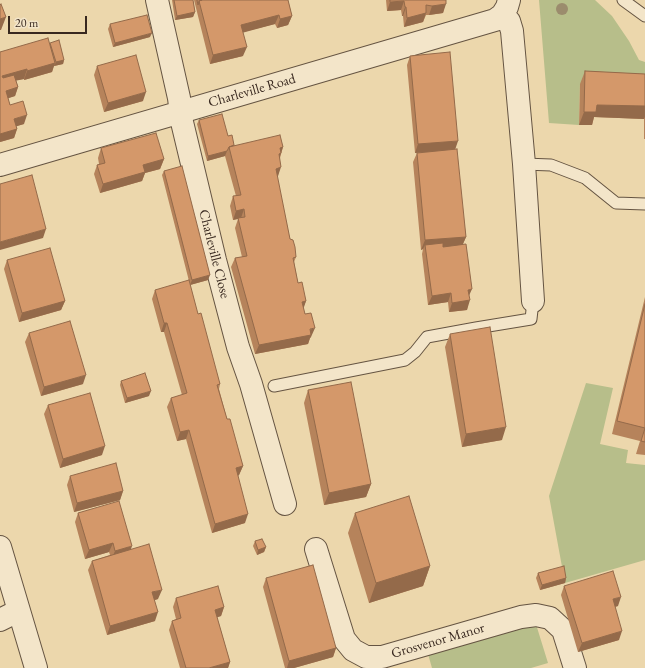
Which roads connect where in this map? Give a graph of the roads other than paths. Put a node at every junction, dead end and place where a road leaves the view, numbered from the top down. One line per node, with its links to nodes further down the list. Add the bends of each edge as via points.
1 (157, 0): 5 (street, Charleville Close)
2 (623, 0): 4 (lane)
3 (506, 8): 5 (street, Charleville Road, via 495,20 477,26); 6 (street, Charleville Road, via 512,31)
4 (645, 16)
5 (181, 112): 7 (street, Charleville Road); 11 (street, Charleville Close, via 238,347 252,384)
6 (524, 164): 8 (lane, via 551,165 586,178 616,204); 9 (street, Charleville Road)
7 (0, 165)
8 (645, 204)
9 (533, 301): 10 (lane, via 531,319 427,337 416,352 405,360)
10 (274, 386)
11 (285, 504)
12 (0, 547): 14 (street)
13 (316, 549): 16 (street, Grosvenor Manor, via 344,639 353,650 366,656 382,657 536,614 550,618 563,630)
14 (9, 615): 15 (street)
15 (36, 668)
16 (575, 668)

